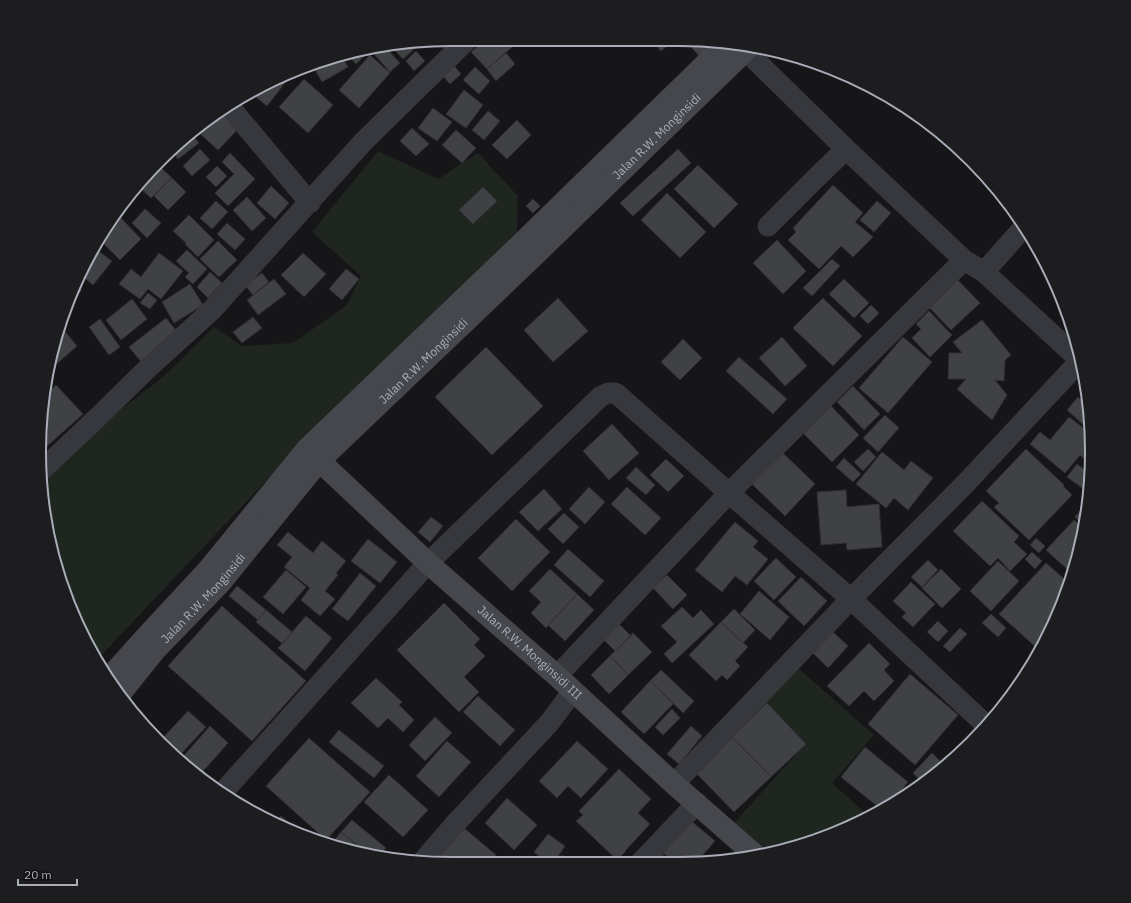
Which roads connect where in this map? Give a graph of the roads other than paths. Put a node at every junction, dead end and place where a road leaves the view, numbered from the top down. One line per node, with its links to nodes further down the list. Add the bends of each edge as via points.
1 (461, 46): 6 (street, via 364,141)
2 (737, 50): 13 (main road, Jalan R.W. Monginsidi)
3 (744, 51): 5 (street)
4 (232, 110): 6 (street)
5 (846, 150): 7 (street); 9 (street)
6 (310, 203): 14 (street, via 212,310)
7 (768, 226)
8 (1020, 231): 10 (street)
9 (964, 260): 10 (street); 15 (street)
10 (984, 272): 11 (street)
11 (1073, 354)
12 (1076, 366): 17 (street, via 966,483)
13 (313, 455): 16 (main road, Jalan R.W. Monginsidi III); 18 (main road, Jalan R.W. Monginsidi, via 208,570)
14 (47, 466)
15 (729, 493): 16 (street, via 613,392 600,397); 17 (street); 20 (street)
16 (428, 563): 20 (main road, Jalan R.W. Monginsidi III); 25 (street)
17 (852, 599): 23 (street); 24 (street)
18 (150, 644): 19 (main road, Jalan R.W. Monginsidi); 21 (main road, Jalan R.W. Monginsidi)
19 (113, 675)
20 (557, 676): 22 (main road, Jalan R.W. Monginsidi III)
21 (123, 689)
22 (573, 691): 24 (main road, Jalan R.W. Monginsidi III); 28 (street, via 550,722)
23 (982, 721)
24 (674, 784): 26 (main road, Jalan R.W. Monginsidi III)
25 (226, 789)
26 (697, 803): 27 (main road, Jalan R.W. Monginsidi III); 29 (street)
27 (750, 851)
28 (428, 856)
29 (646, 857)

